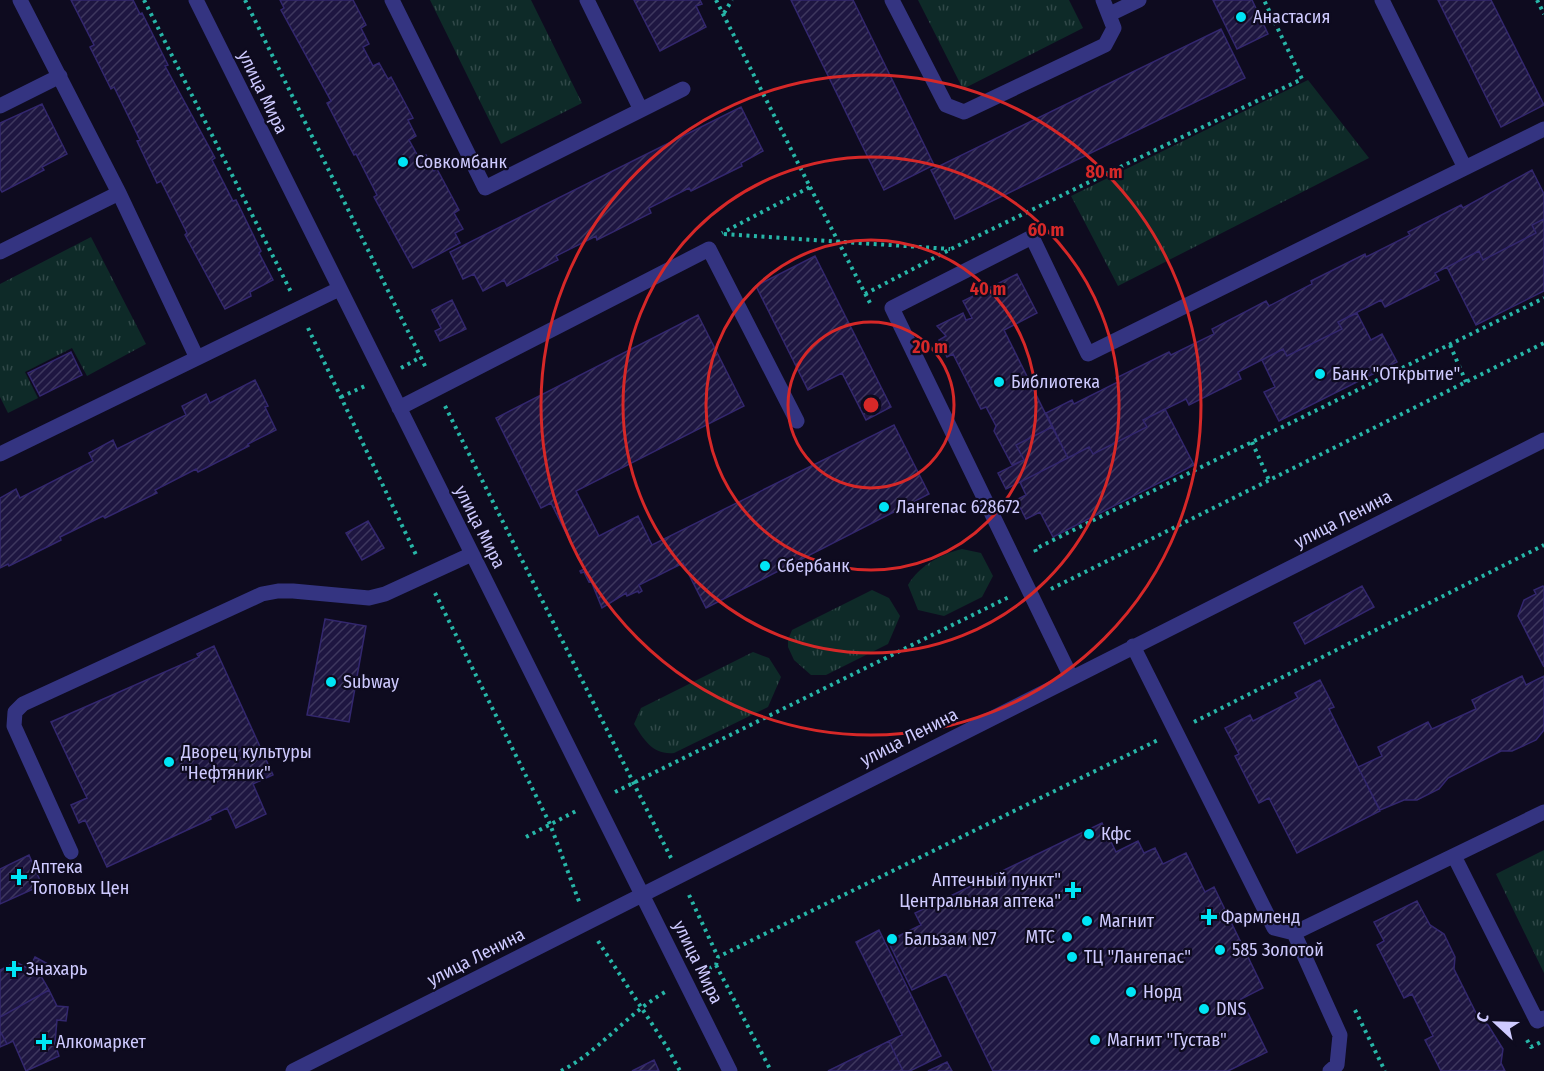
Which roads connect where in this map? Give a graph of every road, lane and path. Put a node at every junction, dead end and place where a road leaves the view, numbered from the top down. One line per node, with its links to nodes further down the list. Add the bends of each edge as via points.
1 (20, 0): 18 (street)
2 (144, 0): 30 (path)
3 (196, 0): 27 (street, улица Мира)
4 (245, 0): 35 (path)
5 (392, 0): 21 (street, via 485,188)
6 (587, 0): 21 (street)
7 (716, 0): 15 (path)
8 (732, 0): 15 (path)
9 (891, 0): 16 (street, via 946,105 964,112 1106,45 1114,28)
10 (1103, 0): 16 (street)
11 (1139, 0): 16 (street)
12 (1264, 0): 25 (path, via 1302,80)
13 (1382, 0): 23 (street)
14 (1537, 0): 17 (path)
15 (723, 14): 25 (path, via 810,187 719,234)
16 (1110, 14)
17 (1544, 14)
18 (60, 76): 20 (street); 24 (street)
19 (683, 89): 21 (street)
20 (0, 106)
21 (641, 110)
22 (1544, 129): 23 (street)
23 (1465, 168): 48 (street, via 1088,354 1032,237 892,308)
24 (119, 193): 26 (street); 33 (street)
25 (951, 249): 28 (path)
26 (0, 252)
27 (339, 289): 30 (street); 36 (street, улица Мира)
28 (866, 294)
29 (1544, 298): 32 (path)
30 (299, 308): 33 (street); 45 (path)
31 (1544, 343): 34 (path)
32 (1449, 345): 34 (path); 39 (path)
33 (197, 358): 40 (street)
34 (1466, 382): 41 (path)
35 (437, 389): 36 (street); 37 (street, via 709,249); 52 (path)
36 (399, 408): 43 (street, улица Мира)
37 (797, 421)
38 (1544, 440): 49 (street, улица Ленина)
39 (1252, 442): 41 (path); 44 (path, via 1035,549)
40 (0, 454)
41 (1269, 480): 47 (path)
42 (1544, 545): 51 (path)
43 (472, 554): 45 (street); 53 (street, улица Мира)
44 (1040, 559)
45 (426, 575): 55 (path); 57 (street, via 369,598 293,591 262,594 23,704 15,712 14,726)
46 (1049, 578): 47 (path)
47 (1053, 588): 48 (path)
48 (1030, 594): 50 (street); 52 (path, via 1013,595)
49 (1133, 646): 50 (street, улица Ленина); 51 (street)
50 (1071, 678): 59 (street, улица Ленина)
51 (1176, 731): 62 (street, via 1274,928); 63 (path)
52 (634, 783): 53 (path); 59 (path)
53 (596, 800): 55 (path); 60 (street, улица Мира)
54 (1544, 812): 58 (street)
55 (550, 824): 56 (path); 61 (path)
56 (526, 837)
57 (71, 852)
58 (1454, 856): 62 (street); 67 (street, via 1537,1021)
59 (680, 875): 60 (street, улица Ленина); 63 (path)
60 (643, 894): 61 (street, улица Ленина); 65 (street, улица Мира)
61 (589, 922): 66 (path); 68 (street, улица Ленина)
62 (1294, 933): 73 (street, via 1340,1035 1336,1065)
63 (718, 957): 64 (path)
64 (717, 965): 65 (path); 72 (path)
65 (686, 981): 66 (path); 71 (street, улица Мира)
66 (640, 1008): 69 (path, via 577,1063); 70 (path)
67 (1544, 1018)
68 (293, 1071)
69 (561, 1071)
70 (680, 1071)
71 (730, 1071)
72 (771, 1071)
73 (1330, 1071)

